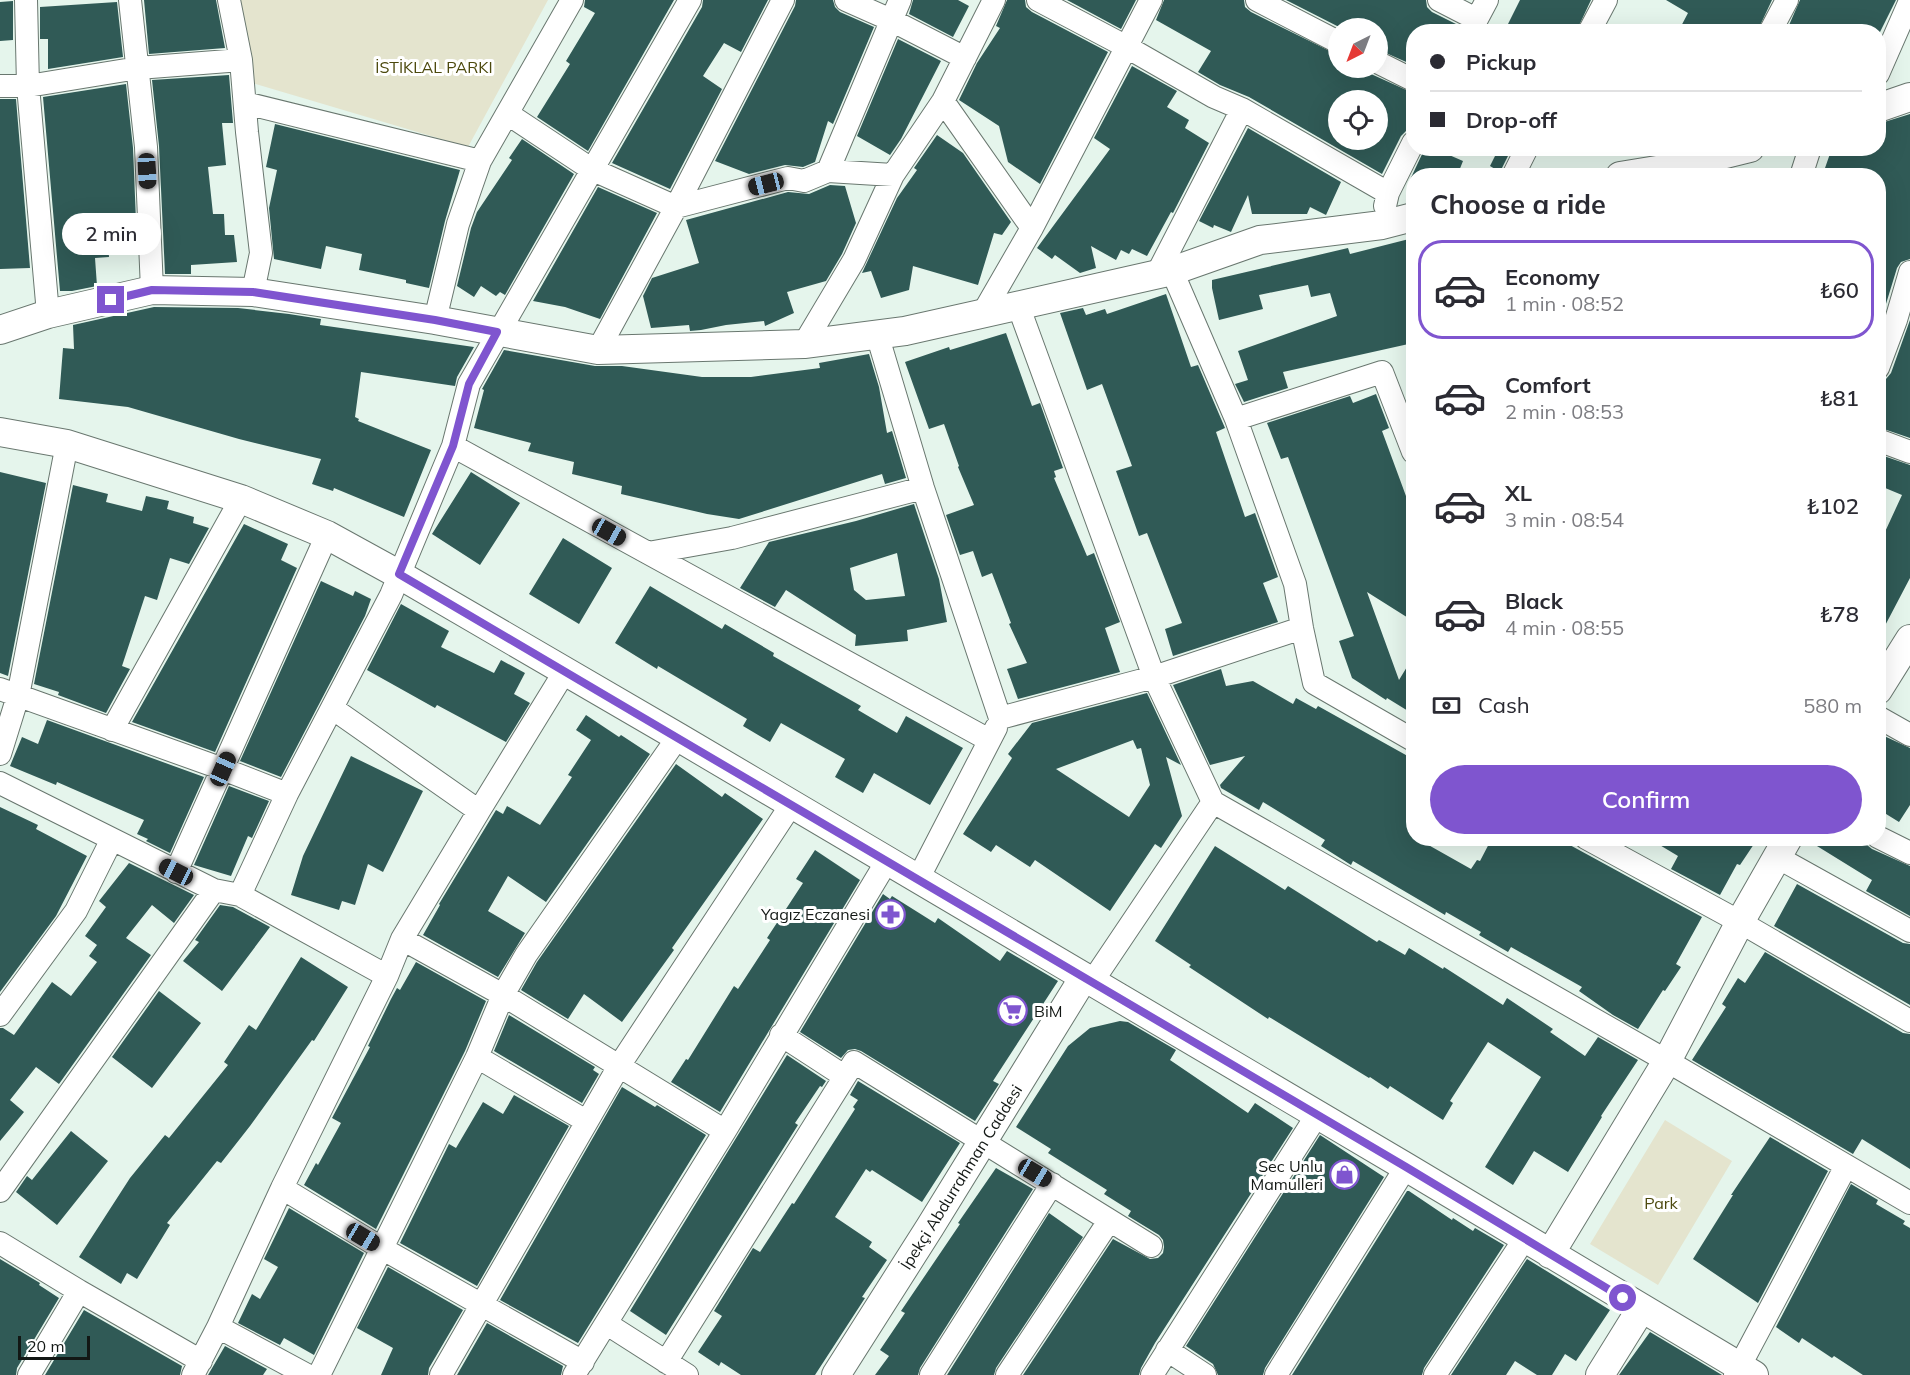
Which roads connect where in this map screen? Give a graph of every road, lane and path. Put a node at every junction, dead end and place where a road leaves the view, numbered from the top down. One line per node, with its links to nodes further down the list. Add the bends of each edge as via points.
1 (26, 0): 29 (street)
2 (130, 0): 25 (street)
3 (229, 0): 24 (street)
4 (572, 0): 35 (street)
5 (690, 0): 40 (street)
6 (783, 0): 44 (street)
7 (846, 0): 16 (street)
8 (994, 0): 23 (street)
9 (1038, 0): 21 (street)
10 (1151, 0): 21 (street)
11 (1257, 0): 20 (street)
12 (1439, 0): 17 (street)
13 (1606, 0): 18 (street)
14 (1787, 0): 19 (street)
15 (1910, 1): 22 (street)
16 (896, 10): 23 (street); 41 (street)
17 (1477, 17)
18 (1593, 24)
19 (1774, 24)
20 (1328, 37)
21 (1125, 46): 34 (street); 47 (street)
22 (1886, 56)
23 (965, 58): 31 (street)
24 (241, 60): 25 (street); 32 (street)
25 (138, 68): 29 (street); 50 (street, via 146,147)
26 (1388, 68): 27 (street)
27 (1406, 76)
28 (0, 86): 29 (street)
29 (28, 86): 54 (street)
30 (1910, 97): 33 (street)
31 (943, 101): 42 (street); 47 (street)
32 (245, 103): 38 (street); 51 (street, via 261,252)
33 (1886, 105)
34 (1242, 109): 43 (street); 48 (street)
35 (508, 114): 38 (street); 40 (street)
36 (1406, 156): 43 (street)
37 (1704, 156): 39 (street)
38 (480, 161): 55 (street, via 458,224)
39 (1677, 168)
40 (591, 169): 44 (street); 58 (street)
41 (828, 171): 42 (street); 44 (street, via 804,181 788,178)
42 (893, 175): 60 (street, via 855,260)
43 (1388, 193): 46 (street)
44 (676, 207): 61 (street)
45 (1406, 219): 46 (street)
46 (1382, 225): 48 (street, via 1260,240)
47 (1032, 228): 53 (street)
48 (1164, 272): 52 (street); 64 (street)
49 (1910, 272): 56 (street)
50 (152, 290): 51 (street); 54 (street)
51 (253, 292): 55 (street)
52 (1018, 305): 53 (street); 79 (street)
53 (983, 313): 59 (street)
54 (48, 314): 57 (street)
55 (435, 320): 58 (street)
56 (1903, 323): 62 (street)
57 (0, 330)
58 (497, 332): 61 (street); 68 (street, via 469,384)
59 (878, 334): 60 (street); 70 (street)
60 (804, 344): 61 (street)
61 (598, 350)
62 (1886, 354)
63 (1404, 404): 64 (street, via 1382,372)
64 (1236, 419): 75 (street, via 1295,584)
65 (0, 432): 67 (street)
66 (1886, 443): 69 (street)
67 (67, 444): 71 (street); 81 (street)
68 (453, 446): 73 (street); 74 (street)
69 (1910, 452)
70 (923, 488): 73 (street, via 732,538); 83 (street)
71 (241, 499): 72 (street); 85 (street)
72 (327, 535): 74 (street); 91 (street)
73 (648, 553): 89 (street)
74 (399, 574): 78 (street); 82 (street)
75 (1302, 628): 79 (street); 87 (street, via 1314,683)
76 (1910, 639): 77 (street)
77 (1902, 669): 80 (street)
78 (565, 671): 88 (street); 96 (street)
79 (1154, 677): 83 (street); 94 (street)
80 (1886, 683)
81 (9, 692): 85 (street); 90 (street)
82 (332, 708): 93 (street); 96 (street)
83 (1000, 718): 89 (street)
84 (1886, 722): 86 (street)
85 (112, 730): 91 (street)
86 (1910, 735)
87 (1406, 736)
88 (678, 737): 95 (street); 112 (street, via 526,955)
89 (989, 740): 104 (street)
90 (0, 754)
91 (223, 769): 93 (street); 103 (street)
92 (0, 783): 97 (street)
93 (287, 795): 106 (street)
94 (1213, 802): 111 (street); 117 (street)
95 (791, 805): 102 (street); 118 (street)
96 (479, 811): 109 (street)
97 (112, 839): 103 (street); 113 (street, via 76,911)
98 (1886, 841): 101 (street)
99 (1601, 846): 107 (street)
100 (1783, 848): 107 (street); 108 (street)
101 (1910, 853)
102 (887, 861): 104 (street); 115 (street)
103 (176, 872): 105 (street)
104 (918, 879): 111 (street)
105 (214, 890): 106 (street); 128 (street)
106 (240, 895): 110 (street)
107 (1740, 922): 114 (street); 117 (street)
108 (1910, 931)
109 (402, 939): 110 (street); 112 (street)
110 (387, 976): 127 (street)
111 (1088, 980): 120 (street); 123 (street, İpekçi Abdurrahman Caddesi)
112 (503, 995): 116 (street); 118 (street)
113 (0, 1015)
114 (1910, 1021)
115 (780, 1035): 119 (street); 122 (street)
116 (477, 1057): 121 (street); 134 (street)
117 (1667, 1061): 124 (street); 135 (street)
118 (619, 1066): 121 (street); 122 (street)
119 (844, 1076): 123 (street, via 854,1062); 142 (street)
120 (1317, 1115): 125 (street); 141 (street)
121 (586, 1121): 137 (street)
122 (724, 1131): 139 (street)
123 (983, 1141): 126 (street); 151 (street, İpekçi Abdurrahman Caddesi)
124 (1846, 1166): 129 (street); 145 (street)
125 (1406, 1167): 131 (street); 156 (street)
126 (1052, 1184): 130 (street); 152 (street)
127 (282, 1188): 134 (street); 140 (street)
128 (0, 1191)
129 (1910, 1203)
130 (1109, 1221): 133 (street); 153 (street)
131 (1525, 1238): 135 (street); 157 (street)
132 (0, 1243): 136 (street)
133 (1151, 1246)
134 (383, 1249): 137 (street); 148 (street)
135 (1550, 1254): 138 (street)
136 (79, 1292): 143 (street); 146 (street)
137 (482, 1305): 144 (street); 149 (street)
138 (1641, 1309): 145 (street); 158 (street)
139 (607, 1324): 142 (street); 144 (street)
140 (218, 1327): 143 (street); 147 (street)
141 (1167, 1350): 154 (street); 155 (street)
142 (666, 1362): 150 (street)
143 (197, 1368)
144 (578, 1369)
145 (1743, 1372)
146 (29, 1375)
147 (307, 1375)
148 (319, 1375)
149 (442, 1375)
150 (687, 1375)
151 (836, 1375)
152 (932, 1375)
153 (1007, 1375)
154 (1152, 1375)
155 (1205, 1375)
156 (1276, 1375)
157 (1435, 1375)
158 (1600, 1375)

